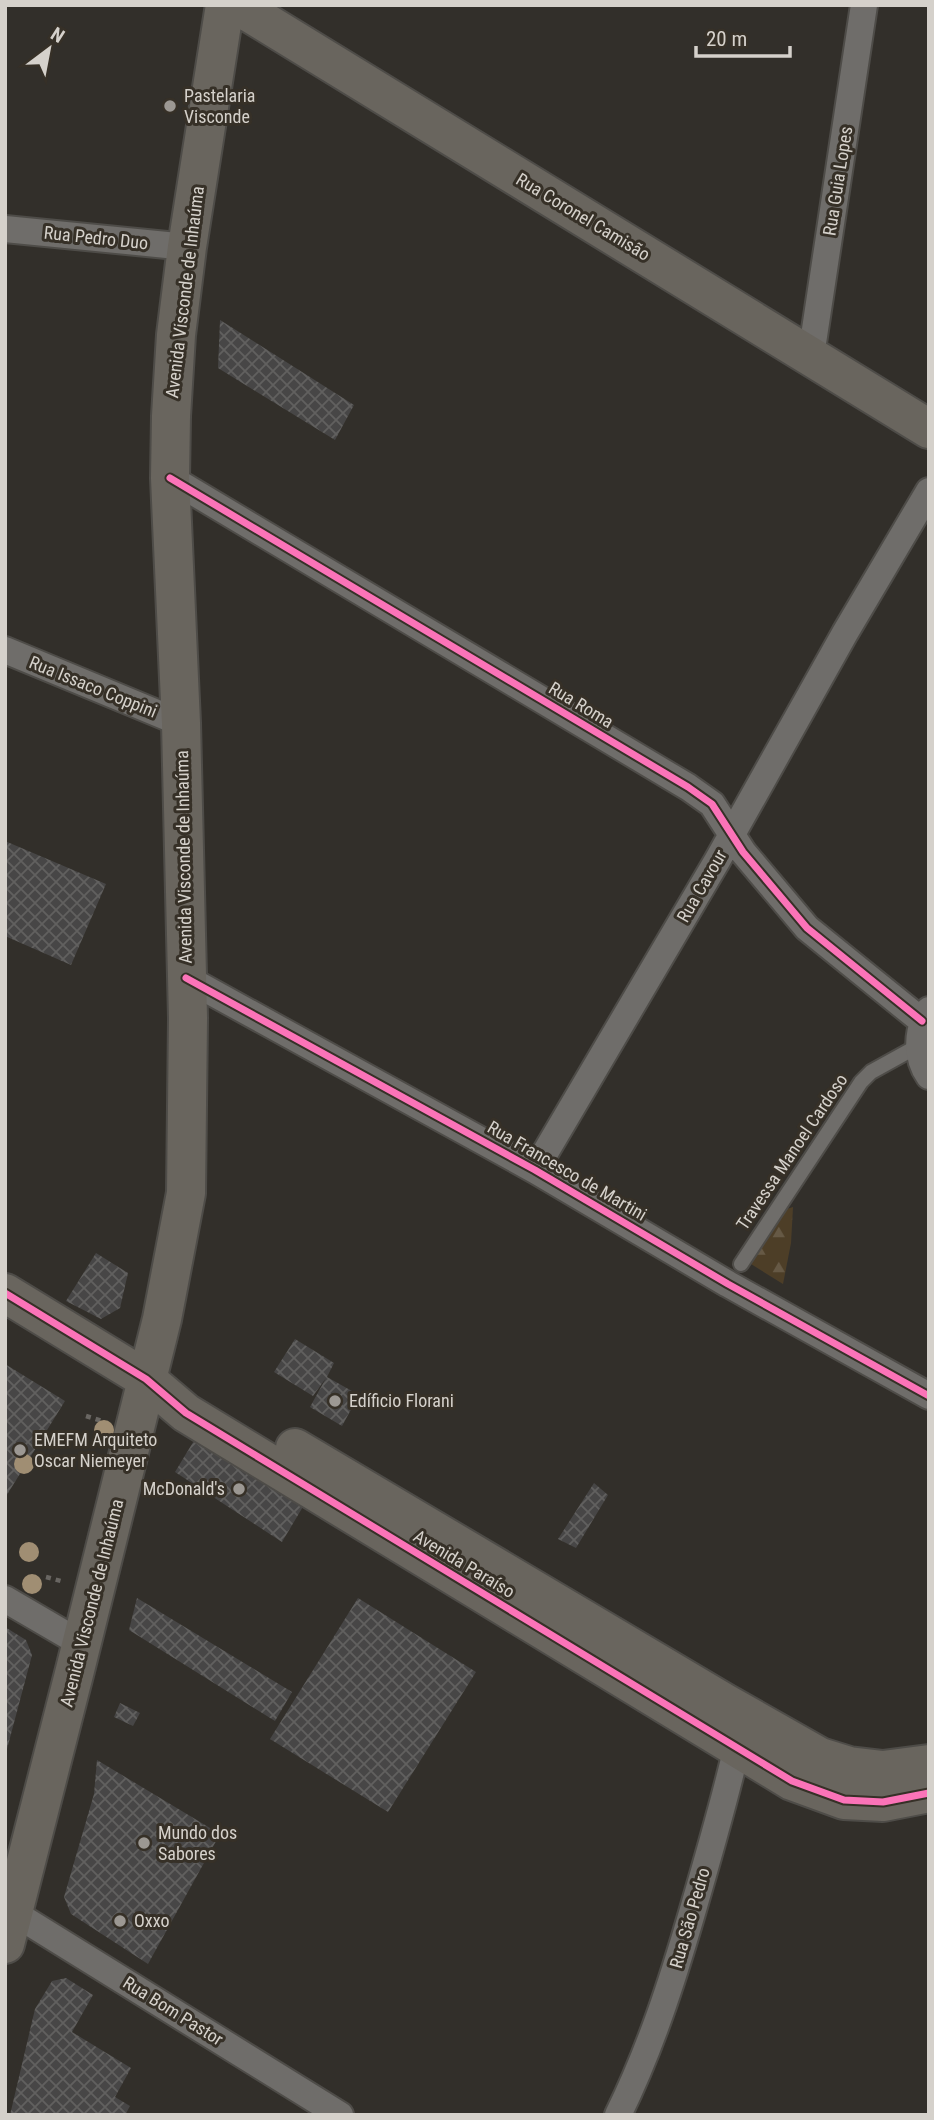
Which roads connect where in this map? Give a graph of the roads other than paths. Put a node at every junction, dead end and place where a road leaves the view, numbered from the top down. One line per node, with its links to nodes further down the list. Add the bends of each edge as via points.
1 (225, 5): 5 (main road, Avenida Visconde de Inhaúma)
2 (237, 5): 6 (main road, Rua Coronel Camisão)
3 (864, 5): 6 (street, Rua Guia Lopes)
4 (5, 229): 5 (street, Rua Pedro Duo)
5 (187, 247): 8 (main road, Avenida Visconde de Inhaúma, via 174,362)
6 (811, 356): 7 (main road, Rua Coronel Camisão)
7 (929, 429)
8 (170, 478): 11 (main road, Avenida Visconde de Inhaúma); 12 (street, Rua Roma, via 688,787 712,804)
9 (929, 491): 12 (street, Rua Cavour)
10 (5, 650): 11 (street, Rua Issaco Coppini)
11 (181, 723): 13 (main road, Avenida Visconde de Inhaúma)
12 (733, 834): 14 (street, Rua Roma, via 807,928); 16 (street, Rua Cavour)
13 (186, 978): 16 (street, Rua Francesco de Martini); 19 (main road, Avenida Visconde de Inhaúma, via 186,1193)
14 (923, 1026): 15 (street, via 924,1069); 17 (lane, Travessa Manoel Cardoso, via 861,1082)
15 (929, 1076)
16 (535, 1170): 20 (street, Rua Francesco de Martini)
17 (741, 1265)
18 (5, 1293): 19 (main road, Avenida Paraíso)
19 (146, 1379): 22 (main road, Avenida Visconde de Inhaúma); 23 (main road, Avenida Paraíso, via 186,1413)
20 (929, 1396)
21 (5, 1599): 22 (street)
22 (82, 1644): 25 (main road, Avenida Visconde de Inhaúma)
23 (744, 1733): 24 (main road, Avenida Paraíso, via 792,1781 844,1800 883,1802); 27 (street, Rua São Pedro, via 667,2000)
24 (927, 1778)
25 (8, 1922): 26 (street, Rua Bom Pastor)
26 (340, 2115)
27 (618, 2115)

